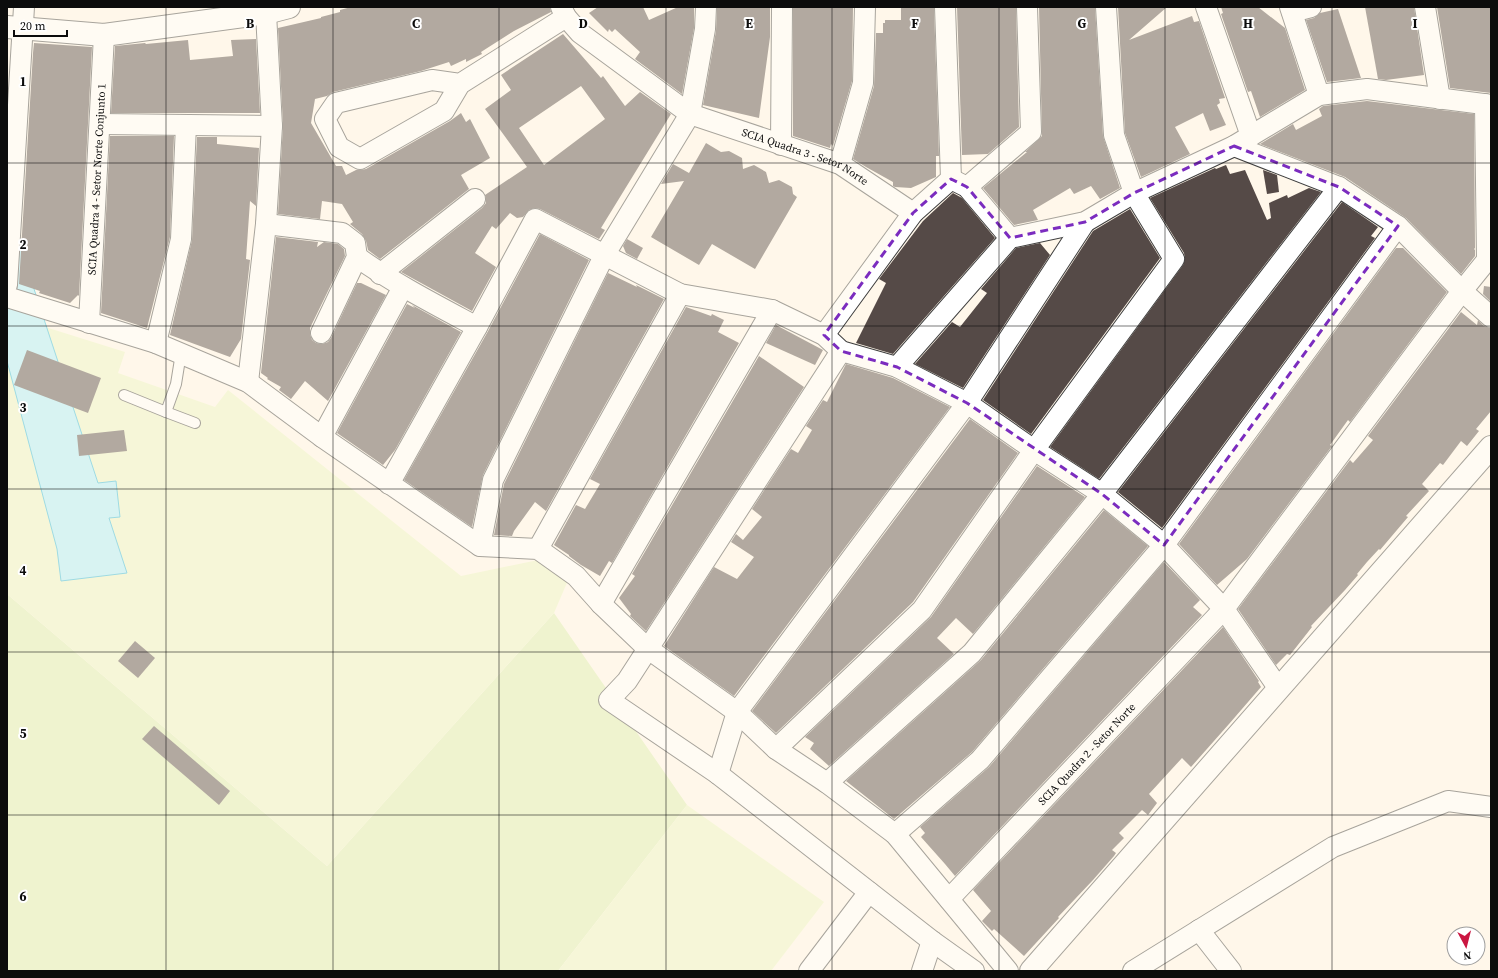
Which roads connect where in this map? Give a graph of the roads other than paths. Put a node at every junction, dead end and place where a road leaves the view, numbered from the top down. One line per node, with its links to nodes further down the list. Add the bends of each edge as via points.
1 (24, 7): 15 (street)
2 (289, 7): 14 (street)
3 (706, 7): 21 (street, via 705,29)
4 (782, 7): 26 (street)
5 (865, 7): 27 (street, via 863,83)
6 (945, 7): 28 (street)
7 (1027, 7): 28 (street, via 1031,132)
8 (1106, 7): 30 (street, via 1114,135)
9 (1206, 7): 25 (street)
10 (1311, 7): 12 (street)
11 (1426, 7): 19 (street)
12 (1291, 10): 18 (street)
13 (563, 12): 17 (street); 21 (street, SCIA Quadra 3 - Setor Norte, via 580,33)
14 (266, 13): 16 (street); 24 (street)
15 (15, 28): 16 (street); 40 (street)
16 (104, 35): 22 (street, SCIA Quadra 4 - Setor Norte Conjunto 1)
17 (460, 84): 17 (street, via 432,80 336,103 324,120 339,147 360,159 444,111)
18 (1319, 95): 19 (street, via 1367,89); 25 (street)
19 (1440, 98): 20 (street)
20 (1488, 105): 42 (street, SCIA Quadra 2 - Setor Norte, via 1487,260)
21 (690, 114): 26 (street, SCIA Quadra 3 - Setor Norte); 37 (street)
22 (100, 124): 23 (street); 47 (street, SCIA Quadra 4 - Setor Norte Conjunto 1)
23 (186, 125): 24 (street); 51 (street, via 180,239)
24 (272, 126): 34 (street)
25 (1242, 141): 29 (street); 30 (street)
26 (781, 145): 27 (street, SCIA Quadra 3 - Setor Norte)
27 (840, 164): 32 (street, SCIA Quadra 3 - Setor Norte)
28 (959, 183): 32 (street); 36 (street)
29 (1339, 187): 35 (street); 64 (street)
30 (1134, 193): 33 (street); 62 (street, via 1174,259)
31 (475, 199): 39 (street)
32 (913, 213): 50 (street)
33 (1085, 222): 36 (street); 57 (street)
34 (266, 224): 38 (street, via 342,233 355,243); 55 (street)
35 (1398, 226): 42 (street); 65 (street)
36 (1010, 238): 54 (street)
37 (605, 254): 43 (street); 48 (street, via 536,219); 66 (street, via 493,480)
38 (356, 257): 39 (street); 49 (street)
39 (380, 274): 41 (street)
40 (7, 285)
41 (403, 288): 48 (street); 60 (street)
42 (1462, 291): 46 (street); 69 (street, SCIA Quadra 2 - Setor Norte)
43 (680, 294): 45 (street); 67 (street)
44 (7, 297): 47 (street)
45 (772, 310): 50 (street); 68 (street)
46 (1491, 317)
47 (89, 323): 51 (street)
48 (477, 327): 63 (street)
49 (321, 333)
50 (824, 335): 52 (street)
51 (156, 342): 53 (street)
52 (841, 351): 54 (street); 70 (street)
53 (181, 353): 55 (street); 58 (lane, via 176,384)
54 (897, 367): 57 (street)
55 (248, 382): 60 (street)
56 (124, 395): 58 (lane)
57 (967, 403): 62 (street); 72 (street)
58 (166, 412): 59 (lane)
59 (195, 423)
60 (322, 437): 63 (street)
61 (1491, 447): 71 (street)
62 (1034, 450): 64 (street); 73 (street, via 922,610)
63 (389, 484): 66 (street)
64 (1102, 494): 65 (street); 75 (street, via 972,653)
65 (1164, 545): 69 (street); 77 (street, via 980,760)
66 (480, 546): 67 (street)
67 (538, 549): 68 (street, via 576,576)
68 (601, 604): 70 (street)
69 (1224, 609): 71 (street); 79 (street, SCIA Quadra 2 - Setor Norte)
70 (647, 648): 72 (street); 74 (street, via 627,681 609,700)
71 (1279, 689): 86 (street)
72 (737, 712): 73 (street); 74 (street)
73 (776, 749): 75 (street)
74 (718, 774): 78 (street)
75 (827, 784): 77 (street)
76 (1491, 807): 80 (street, via 1448,801 1333,847)
77 (894, 834): 79 (street)
78 (869, 892): 81 (street); 82 (street)
79 (950, 899): 85 (street)
80 (1199, 930): 87 (street); 88 (street)
81 (932, 942): 83 (street); 84 (street)
82 (809, 971)
83 (922, 971)
84 (974, 971)
85 (1008, 971)
86 (1031, 971)
87 (1133, 971)
88 (1231, 971)

